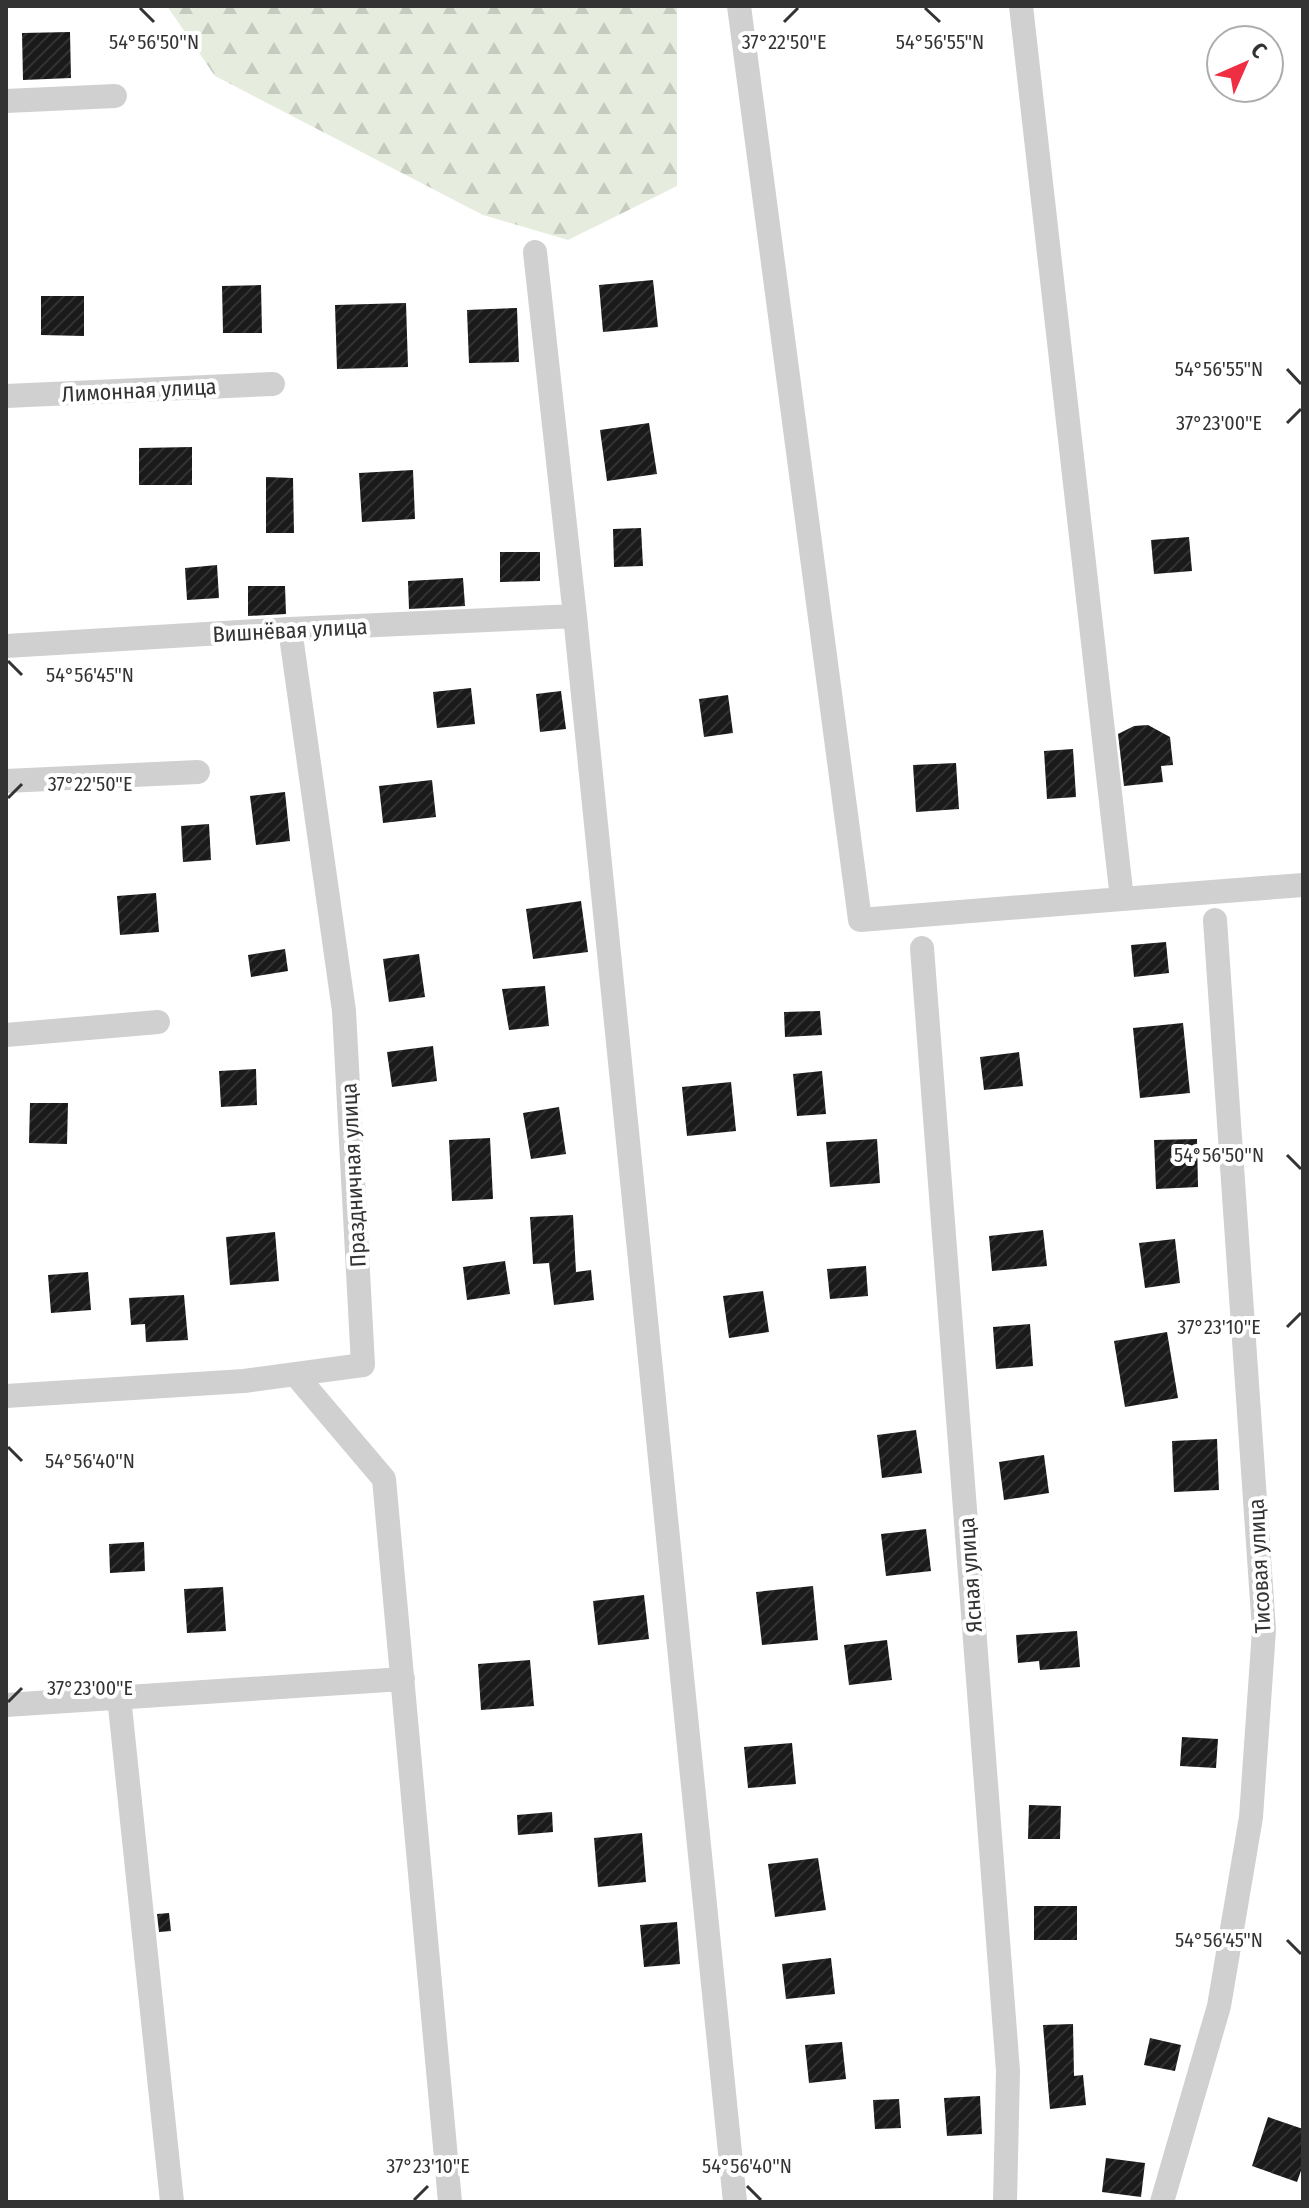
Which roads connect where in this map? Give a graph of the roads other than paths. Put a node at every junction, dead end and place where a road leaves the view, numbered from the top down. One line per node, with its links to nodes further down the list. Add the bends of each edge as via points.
1 (739, 6): 14 (street, via 860,920)
2 (1021, 6): 14 (street)
3 (115, 96): 4 (street)
4 (6, 101)
5 (535, 252): 8 (street)
6 (273, 384): 7 (street, Лимонная улица)
7 (6, 396)
8 (575, 616): 9 (street, Вишнёвая улица); 26 (street)
9 (290, 629): 10 (street, Вишнёвая улица); 19 (street, Праздничная улица, via 344,1011 363,1365)
10 (6, 646)
11 (198, 772): 12 (street)
12 (6, 781)
13 (1303, 885): 14 (street)
14 (1122, 899)
15 (1215, 920): 28 (street, Тисовая улица, via 1264,1630 1251,1817 1219,2006)
16 (922, 948): 27 (street, Ясная улица, via 1008,2071)
17 (158, 1022): 18 (street)
18 (6, 1035)
19 (295, 1374): 20 (street, Праздничная улица); 21 (street, via 384,1479)
20 (6, 1396)
21 (403, 1679): 22 (street); 25 (street)
22 (119, 1697): 23 (street); 24 (street)
23 (6, 1705)
24 (172, 2202)
25 (450, 2202)
26 (735, 2202)
27 (1005, 2202)
28 (1162, 2202)

